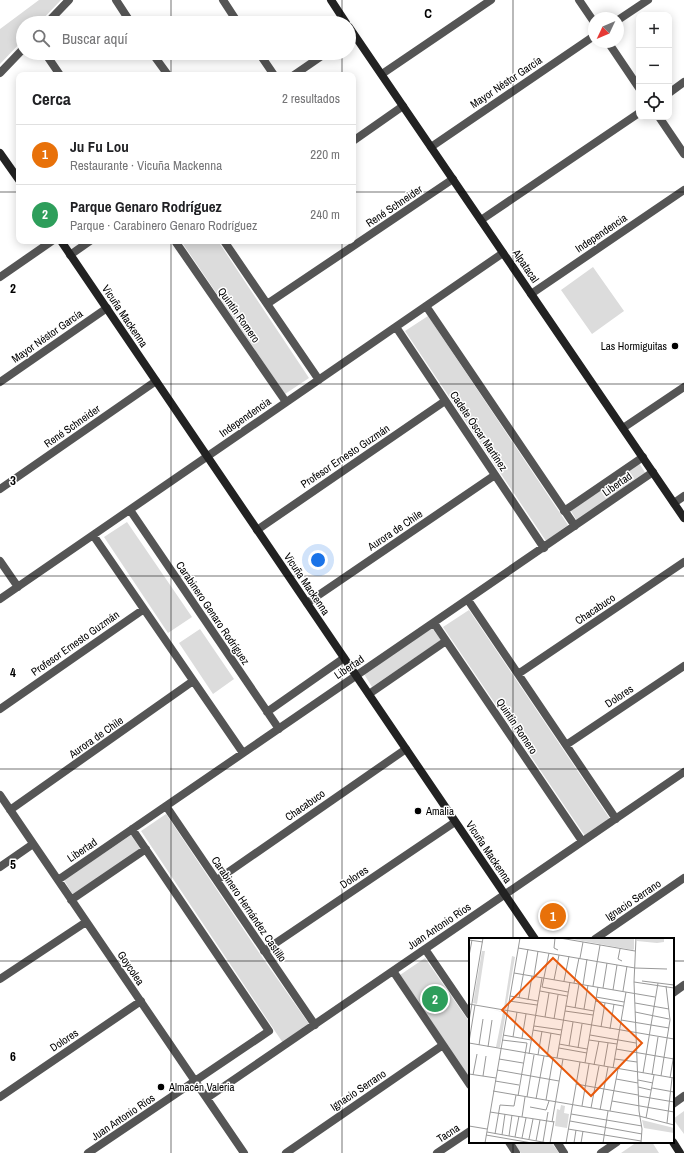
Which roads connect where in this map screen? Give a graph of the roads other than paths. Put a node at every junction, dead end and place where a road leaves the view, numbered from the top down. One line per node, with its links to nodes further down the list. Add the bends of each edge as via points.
1 (70, 0): 9 (street)
2 (116, 0): 10 (street)
3 (223, 0): 11 (street)
4 (331, 0): 12 (main road)
5 (491, 0): 27 (street)
6 (579, 0): 8 (street)
7 (648, 0): 13 (street)
8 (588, 13)
9 (54, 16)
10 (127, 16)
11 (233, 16)
12 (341, 16)
13 (624, 16)
14 (356, 40): 27 (main road, Alpatacal)
15 (588, 40): 35 (street, Mayor Néstor García)
16 (612, 48): 29 (street)
17 (16, 56): 26 (street)
18 (50, 60): 22 (street)
19 (157, 60): 23 (street)
20 (264, 60): 24 (street)
21 (316, 60): 25 (street)
22 (58, 72)
23 (166, 72)
24 (272, 72)
25 (298, 72)
26 (0, 73)
27 (382, 74): 31 (main road, Alpatacal)
28 (684, 82): 30 (street)
29 (636, 84)
30 (672, 91)
31 (403, 106): 34 (street); 35 (main road, Alpatacal)
32 (636, 115): 41 (street)
33 (661, 120): 37 (street)
34 (356, 139)
35 (431, 146): 39 (main road, Alpatacal)
36 (0, 153): 38 (main road)
37 (684, 154)
38 (16, 176)
39 (453, 179): 41 (main road, Alpatacal); 51 (street, René Schneider)
40 (684, 190): 50 (street, Independencia)
41 (481, 220): 47 (main road, Alpatacal)
42 (48, 244): 49 (street)
43 (63, 244): 48 (main road, Vicuña Mackenna)
44 (86, 244): 48 (street)
45 (177, 244): 60 (street, Quintín Romero)
46 (226, 244): 51 (street)
47 (503, 253): 50 (main road, Alpatacal); 52 (street, Independencia)
48 (70, 255): 53 (main road, Vicuña Mackenna)
49 (0, 277)
50 (531, 294): 61 (main road, Alpatacal)
51 (267, 304): 55 (street)
52 (426, 306): 54 (street, Independencia); 70 (street)
53 (107, 308): 56 (street, Mayor Néstor García); 57 (main road, Vicuña Mackenna)
54 (396, 327): 55 (street, Independencia); 59 (street, Cadete Óscar Martínez)
55 (319, 380): 60 (street, Independencia)
56 (0, 382)
57 (156, 382): 62 (main road, Vicuña Mackenna); 66 (street, René Schneider)
58 (684, 387): 61 (street)
59 (445, 401): 65 (street, Cadete Óscar Martínez); 73 (street, Profesor Ernesto Guzmán)
60 (286, 402): 62 (street, Independencia)
61 (623, 428): 63 (main road, Alpatacal)
62 (207, 456): 69 (street, Independencia); 73 (main road, Vicuña Mackenna)
63 (643, 457): 64 (main road, Alpatacal); 70 (street, Libertad)
64 (653, 472): 68 (main road, Alpatacal); 72 (street, Libertad)
65 (495, 475): 75 (street, Cadete Óscar Martínez); 81 (street, Aurora de Chile)
66 (0, 489)
67 (684, 496): 68 (street)
68 (674, 503): 71 (main road, Alpatacal)
69 (130, 510): 74 (street, Independencia); 92 (street, Carabinero Genaro Rodríguez)
70 (564, 511): 72 (street)
71 (684, 518)
72 (575, 526): 75 (street, Libertad)
73 (257, 530): 81 (main road, Vicuña Mackenna)
74 (92, 535): 78 (street, Independencia); 82 (street)
75 (544, 548): 80 (street, Libertad)
76 (0, 561): 78 (street)
77 (684, 562): 87 (street, Chacabuco)
78 (18, 587): 79 (street, Independencia)
79 (0, 599)
80 (468, 600): 83 (street, Libertad); 87 (street)
81 (307, 603): 85 (main road, Vicuña Mackenna)
82 (144, 609): 89 (street); 91 (street, Profesor Ernesto Guzmán)
83 (434, 623): 84 (street, Quintín Romero); 88 (street, Libertad)
84 (446, 641): 90 (street); 104 (street, Quintín Romero)
85 (344, 658): 88 (main road, Vicuña Mackenna); 92 (street, Libertad)
86 (684, 666): 94 (street, Dolores)
87 (518, 674): 94 (street)
88 (356, 676): 90 (main road, Vicuña Mackenna); 93 (street, Libertad)
89 (193, 681): 96 (street); 100 (street, Aurora de Chile)
90 (369, 694): 95 (main road, Vicuña Mackenna)
91 (0, 709)
92 (267, 712): 93 (street, Carabinero Genaro Rodríguez)
93 (279, 729): 96 (street, Libertad)
94 (566, 745): 101 (street)
95 (406, 749): 102 (main road, Vicuña Mackenna); 110 (street, Chacabuco)
96 (243, 753): 99 (street, Libertad)
97 (684, 772): 101 (street, Juan Antonio Ríos)
98 (0, 795): 100 (street, Goycolea)
99 (166, 806): 103 (street, Libertad); 110 (street, Carabinero Hernández Castillo)
100 (10, 810): 105 (street, Goycolea)
101 (616, 819): 104 (street, Juan Antonio Ríos)
102 (456, 822): 111 (main road, Vicuña Mackenna); 117 (street, Dolores)
103 (132, 829): 106 (street); 109 (street, Libertad)
104 (582, 841): 111 (street, Juan Antonio Ríos)
105 (33, 844): 107 (street); 109 (street, Goycolea)
106 (146, 849): 112 (street); 126 (street, Juan Antonio Ríos, via 269,1031)
107 (0, 867)
108 (684, 878): 115 (street, Ignacio Serrano)
109 (58, 880): 112 (street, Goycolea)
110 (216, 880): 117 (street, Carabinero Hernández Castillo)
111 (505, 894): 114 (main road, Vicuña Mackenna); 116 (street, Juan Antonio Ríos)
112 (71, 900): 113 (street, Goycolea)
113 (86, 922): 119 (street); 122 (street, Goycolea)
114 (534, 938)
115 (596, 938)
116 (425, 949): 118 (street, Juan Antonio Ríos); 123 (street)
117 (264, 951): 124 (street, Carabinero Hernández Castillo)
118 (393, 971): 124 (street, Juan Antonio Ríos); 125 (street)
119 (0, 980)
120 (684, 985): 121 (street)
121 (674, 992)
122 (141, 1001): 126 (street, Goycolea); 129 (street, Dolores)
123 (469, 1014)
124 (315, 1025): 130 (street, Juan Antonio Ríos)
125 (443, 1045): 127 (street); 139 (street, Ignacio Serrano)
126 (195, 1081): 130 (street, Goycolea); 137 (street, Juan Antonio Ríos)
127 (469, 1084)
128 (684, 1096): 131 (street)
129 (0, 1097)
130 (207, 1098): 138 (street, Goycolea)
131 (674, 1103)
132 (469, 1132): 140 (street, Tacna)
133 (510, 1143): 141 (street)
134 (558, 1143): 142 (street)
135 (616, 1143): 143 (street)
136 (674, 1143): 144 (main road)
137 (88, 1153)
138 (244, 1153)
139 (286, 1153)
140 (437, 1153)
141 (516, 1153)
142 (564, 1153)
143 (601, 1153)
144 (680, 1153)

